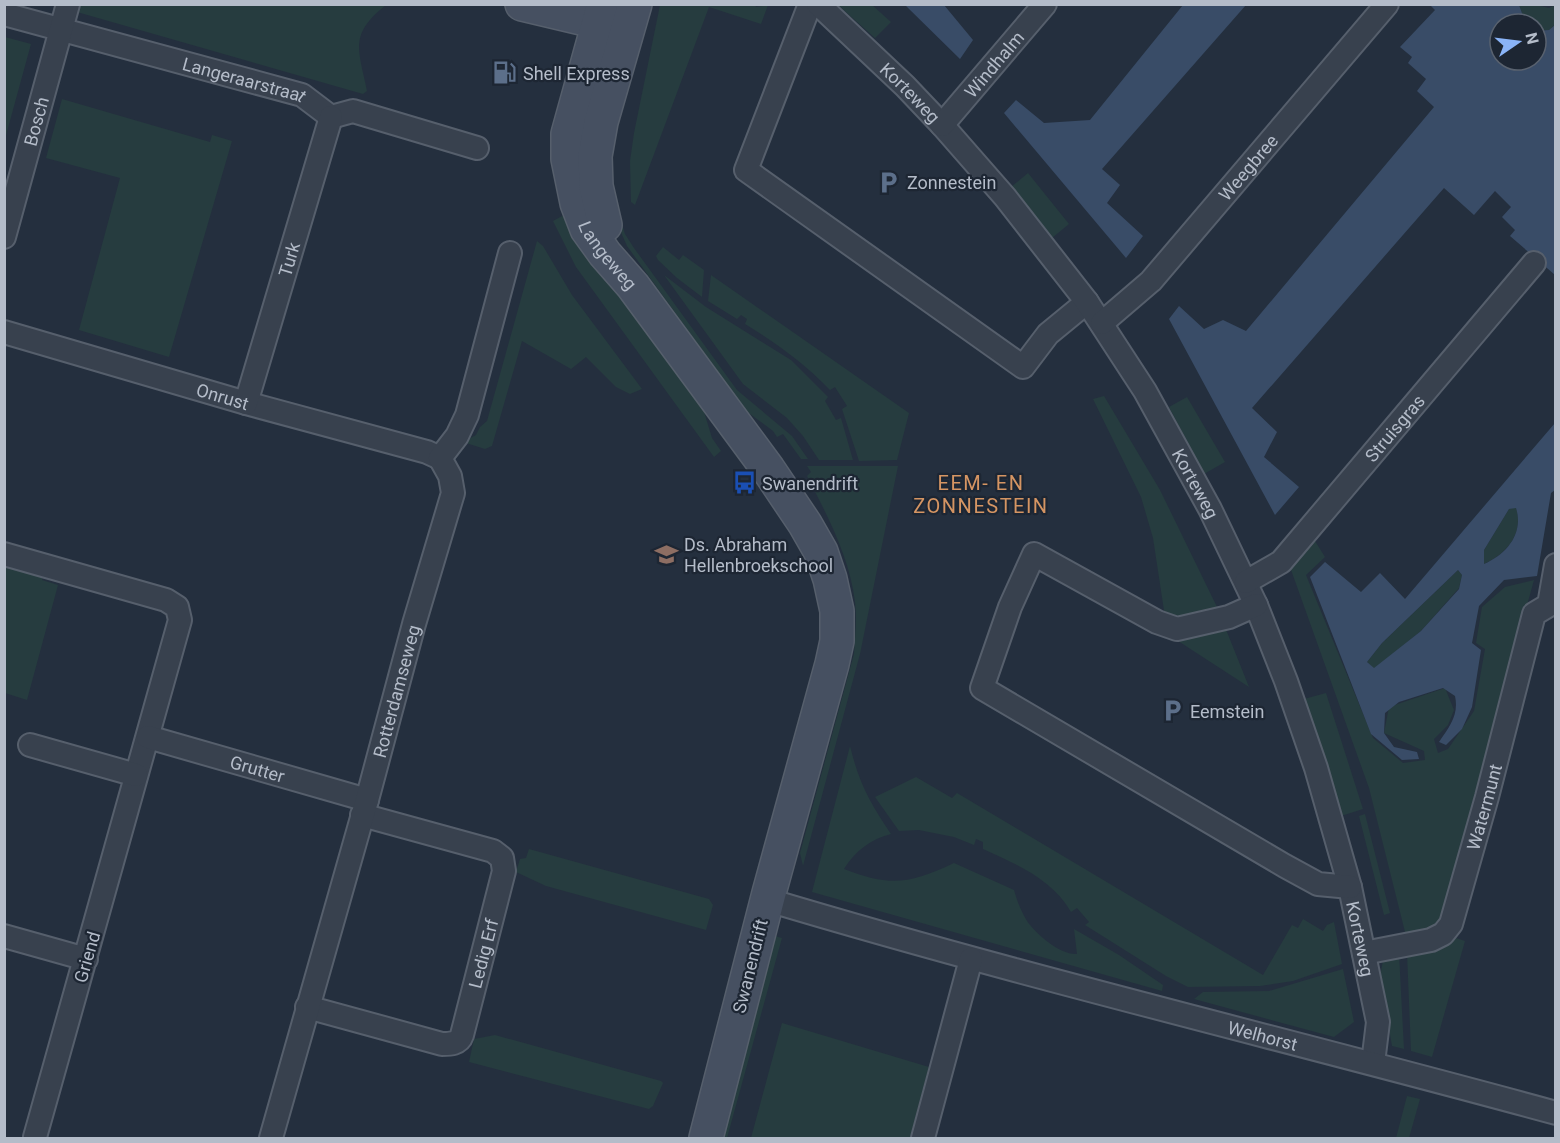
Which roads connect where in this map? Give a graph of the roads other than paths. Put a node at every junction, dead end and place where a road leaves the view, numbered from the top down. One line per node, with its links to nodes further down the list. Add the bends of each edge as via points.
1 (68, 4): 9 (street, Bosch)
2 (522, 4): 8 (main road)
3 (810, 4): 17 (street, via 746,170 1023,367 1048,334)
4 (818, 4): 11 (street, Korteweg)
5 (1045, 4): 11 (street, Windhalm)
6 (1387, 4): 18 (street, Weegbree, via 1151,281)
7 (4, 14): 9 (street, Langeraarstraat)
8 (616, 15): 16 (main road, Langeweg, via 568,134 568,159 587,230)
9 (61, 29): 10 (street, Langeraarstraat, via 302,96); 13 (street, Bosch)
10 (331, 117): 12 (street, via 352,111); 20 (street, Turk)
11 (942, 125): 17 (street, Korteweg, via 1005,197)
12 (477, 148)
13 (4, 237)
14 (510, 253): 21 (street, via 467,415)
15 (1534, 263): 24 (street, Struisgras, via 1281,562)
16 (633, 286): 32 (main road, Swanendrift, via 805,524 830,579 837,611 837,641)
17 (1087, 302): 18 (street, Korteweg)
18 (1102, 323): 24 (street, Korteweg, via 1170,433)
19 (4, 332): 20 (street, Onrust)
20 (246, 403): 21 (street, Onrust)
21 (440, 458): 30 (street, Rotterdamseweg, via 450,476 453,493)
22 (4, 554): 27 (street, Griend, via 165,600 177,607 180,620)
23 (1556, 565): 26 (street, Watermunt)
24 (1246, 582): 25 (street, Korteweg)
25 (1256, 605): 31 (street, Korteweg, via 1312,758); 31 (street, via 1229,618 1177,629 1157,622 1034,554 1010,607 982,688 1310,880)
26 (1552, 605): 34 (street, Watermunt, via 1534,614 1451,924 1431,940)
27 (148, 736): 29 (street, Griend); 30 (street, Grutter)
28 (30, 745): 29 (street)
29 (136, 776): 35 (street, Griend)
30 (365, 808): 37 (street, Rotterdamseweg); 37 (street, Ledig Erf, via 494,850 502,858 504,871 462,1035 453,1044 442,1044)
31 (1350, 887): 34 (street, Korteweg)
32 (768, 900): 36 (street, Welhorst); 42 (main road, Swanendrift)
33 (4, 936): 35 (street)
34 (1364, 953): 38 (street, Korteweg, via 1378,1022)
35 (86, 959): 40 (street, Griend)
36 (971, 959): 38 (street, Welhorst); 43 (street)
37 (307, 1007): 41 (street, Rotterdamseweg)
38 (1372, 1063): 39 (street, Welhorst)
39 (1556, 1113)
40 (35, 1137)
41 (271, 1138)
42 (706, 1138)
43 (923, 1138)

